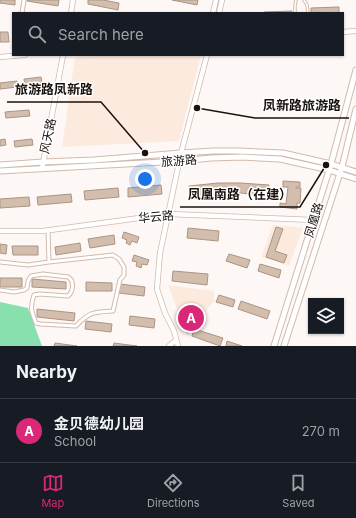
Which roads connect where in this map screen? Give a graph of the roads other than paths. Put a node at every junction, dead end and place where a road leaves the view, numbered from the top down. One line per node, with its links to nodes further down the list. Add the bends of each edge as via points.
1 (24, 0): 7 (street)
2 (73, 0): 8 (street)
3 (216, 0): 9 (street)
4 (222, 0): 10 (street)
5 (296, 0): 11 (lane)
6 (304, 0): 12 (lane)
7 (22, 12)
8 (71, 12)
9 (213, 12)
10 (219, 12)
11 (295, 12)
12 (308, 12)
13 (356, 31): 14 (street)
14 (344, 32)
15 (12, 56): 18 (street)
16 (63, 56): 23 (street, 风天路)
17 (207, 56): 21 (street)
18 (0, 57)
19 (356, 70): 25 (main road, 凤凰路)
20 (356, 109): 26 (main road, 凤凰路)
21 (181, 153): 22 (street); 23 (main road, 旅游路); 25 (main road, 旅游路, via 283,153)
22 (180, 161): 25 (main road, 旅游路, via 242,157 280,159); 27 (main road, 旅游路); 32 (street)
23 (43, 162): 24 (main road, 旅游路); 27 (street, 风天路)
24 (0, 165)
25 (330, 167): 26 (main road, 旅游路); 30 (main road, 旅游路); 33 (main road, 凤凰路)
26 (342, 167): 29 (main road, 旅游路); 30 (main road, 凤凰路)
27 (42, 169): 28 (main road, 旅游路)
28 (0, 172)
29 (356, 172)
30 (339, 173): 31 (main road, 旅游路); 43 (main road, 凤凰路)
31 (356, 179)
32 (169, 214): 33 (street, 华云路); 34 (street, 华云路); 39 (street, via 160,253 157,290)
33 (314, 220): 42 (main road, 凤凰路)
34 (48, 230): 35 (street, 华云路); 37 (street)
35 (0, 231)
36 (0, 262): 37 (street, via 28,265)
37 (49, 262): 38 (street, via 113,255 124,267 113,311 92,313 76,326 40,324 36,323 30,307 34,295 68,296 71,294 73,283 71,279 43,274 31,276 24,290)
38 (0, 290)
39 (176, 340): 40 (street); 41 (street)
40 (168, 346)
41 (178, 346)
42 (274, 346)
43 (284, 346)

